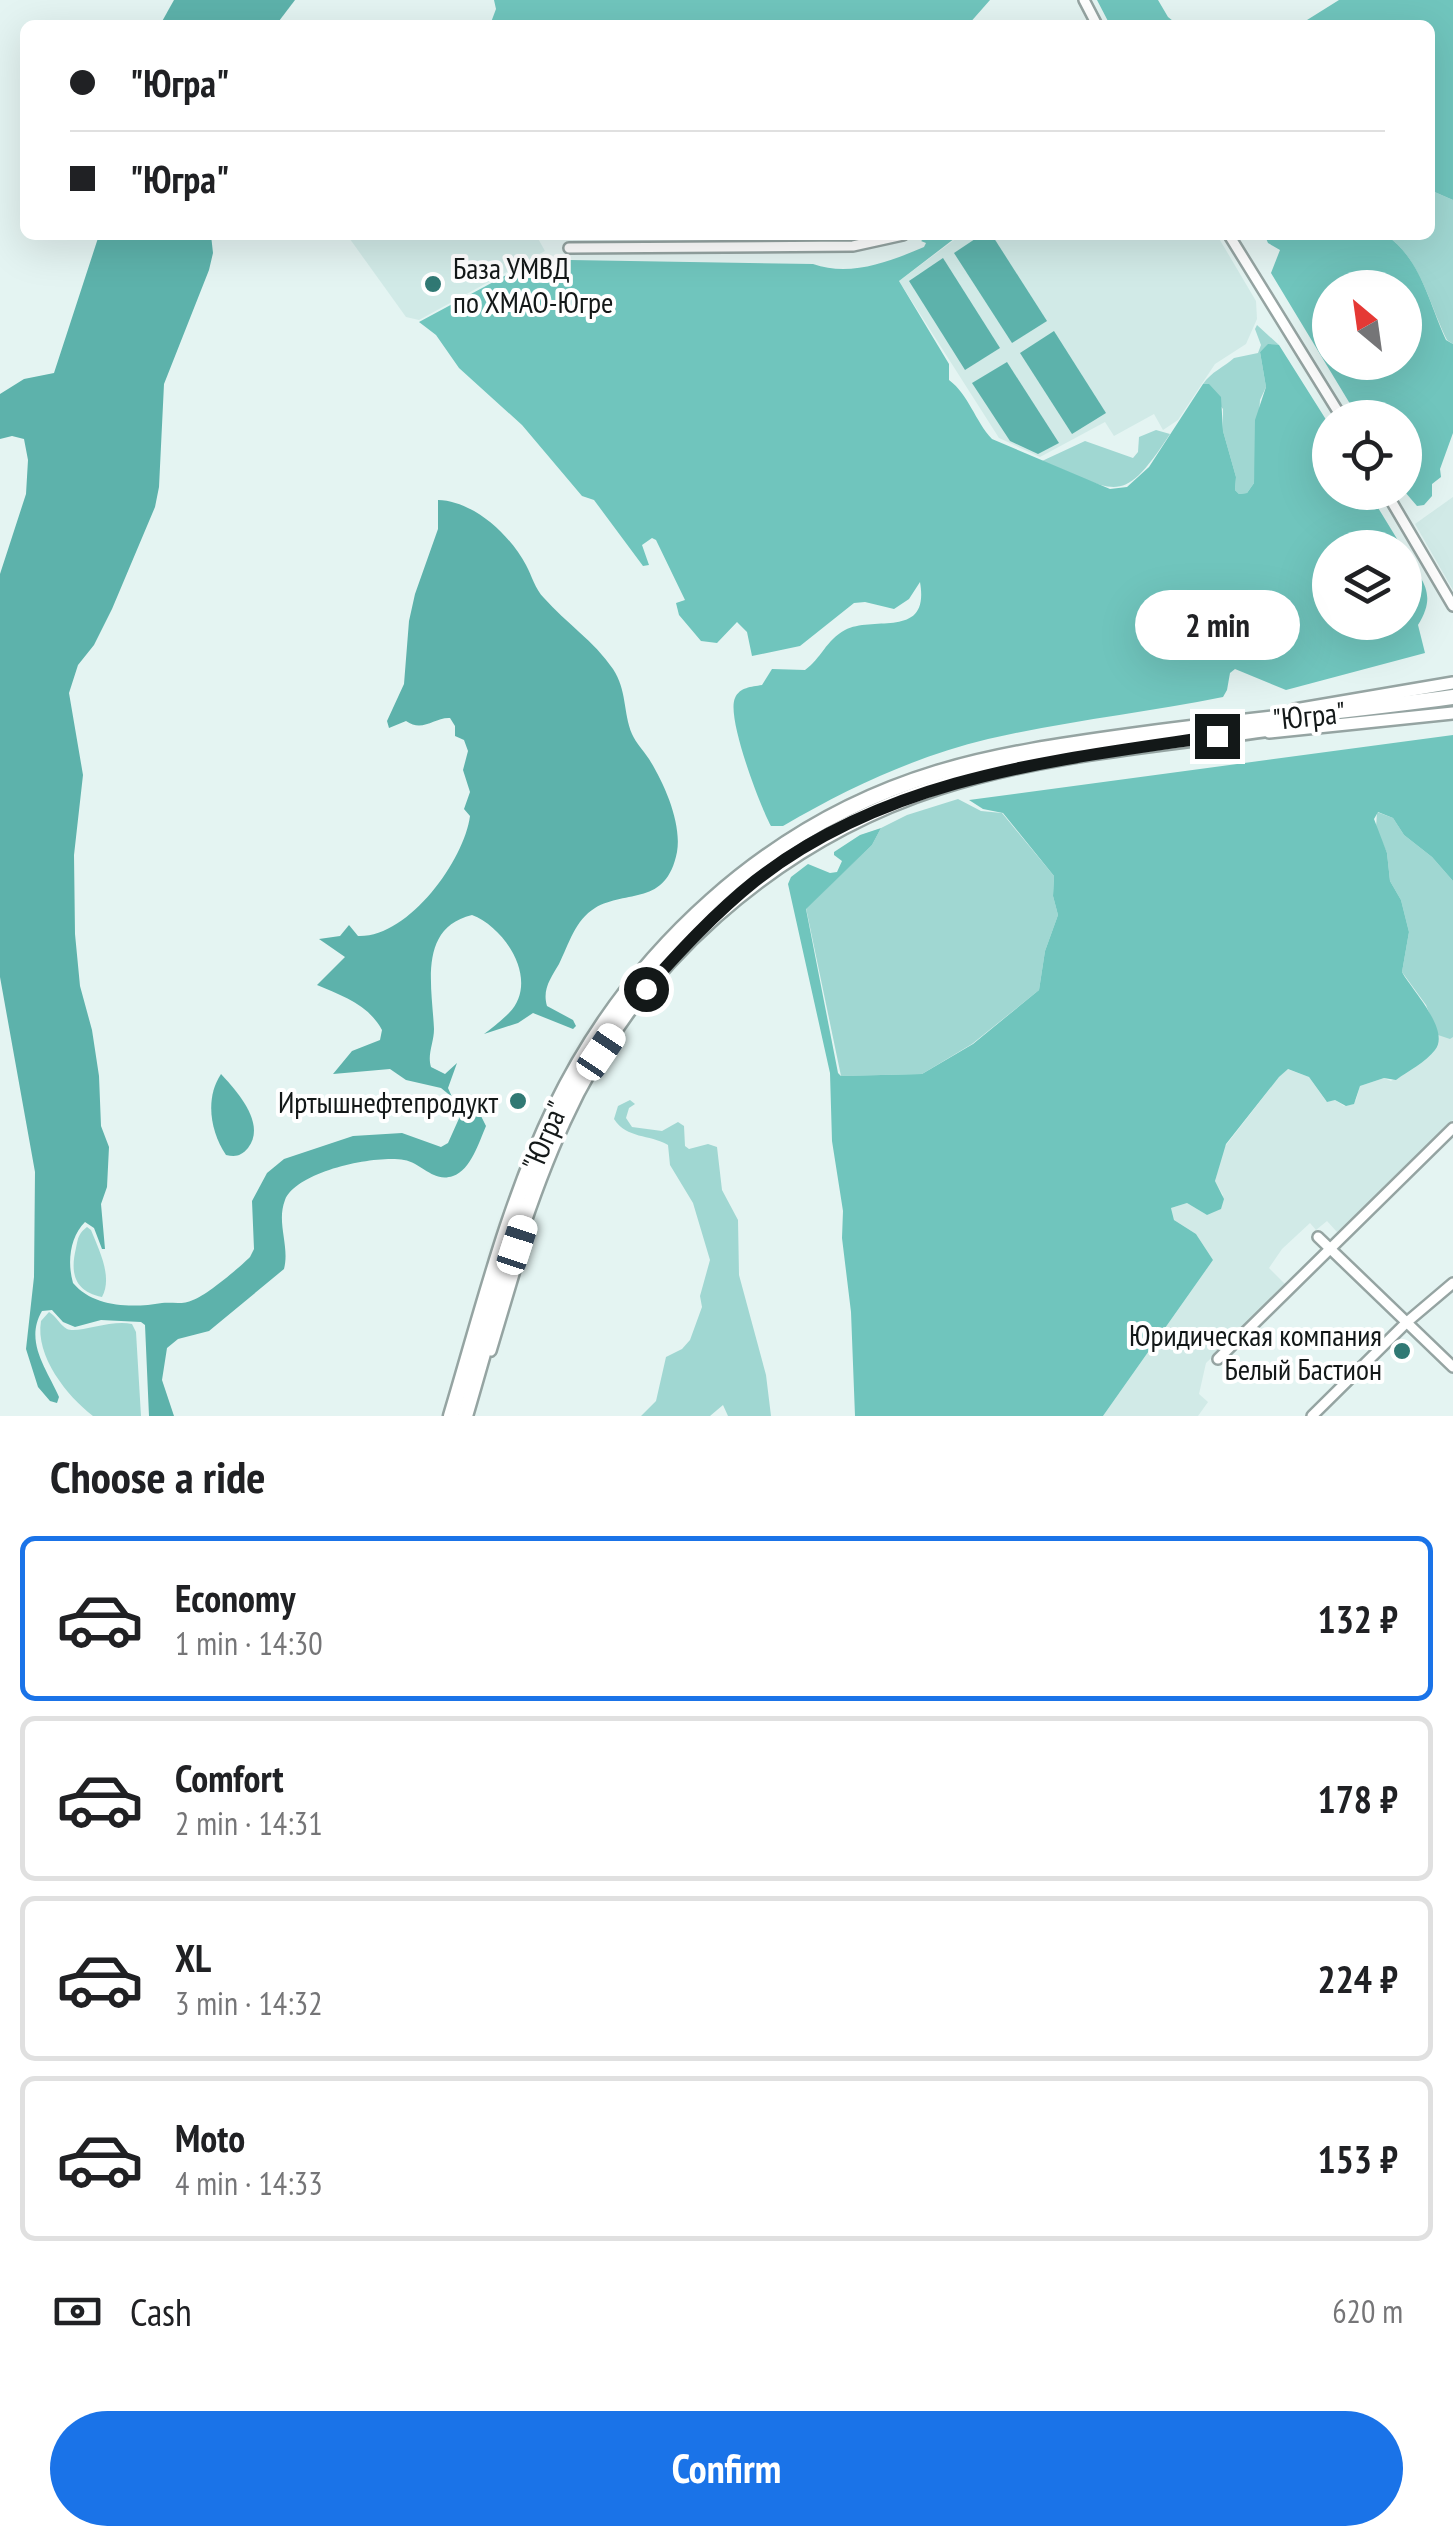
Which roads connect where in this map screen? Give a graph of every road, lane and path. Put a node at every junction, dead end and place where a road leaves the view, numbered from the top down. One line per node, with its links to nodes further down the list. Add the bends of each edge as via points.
1 (880, 240): 3 (street, via 853,246)
2 (1232, 240): 4 (street)
3 (570, 248)
4 (1331, 400)
5 (1397, 510): 6 (street)
6 (1453, 606)
7 (1449, 682): 10 (main road)
8 (1453, 699): 10 (highway, "Югра")
9 (1453, 713): 10 (main road)
10 (1180, 736): 18 (highway, "Югра", via 1021,753 908,783 793,840 706,905 621,1000 553,1111 516,1205); 19 (highway, "Югра", via 938,787 858,819 764,874 700,931 629,1012 582,1084 535,1189)
11 (1453, 1128): 13 (street)
12 (1318, 1237): 13 (street)
13 (1330, 1248): 15 (street); 16 (street)
14 (1453, 1283): 15 (street)
15 (1407, 1322): 17 (street); 20 (street)
16 (1218, 1359)
17 (1453, 1368)
18 (452, 1416)
19 (468, 1416)
20 (1312, 1416)

